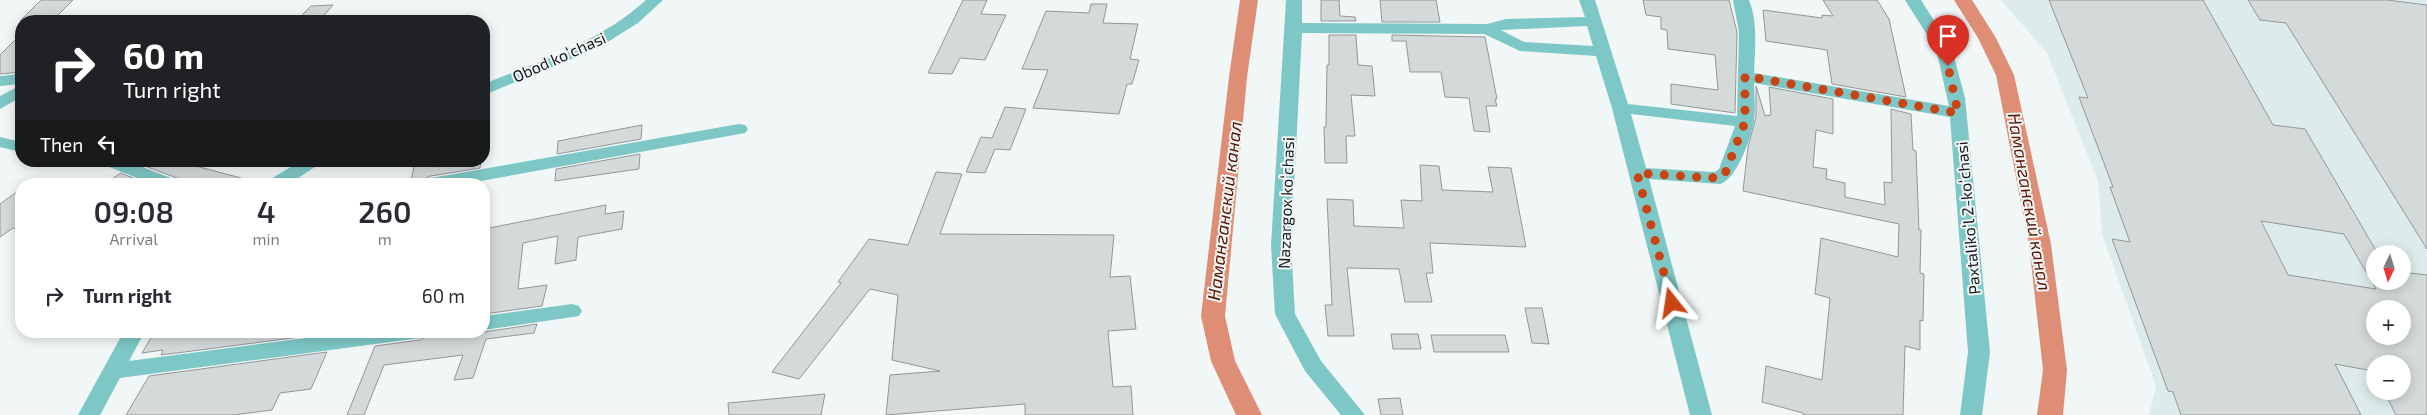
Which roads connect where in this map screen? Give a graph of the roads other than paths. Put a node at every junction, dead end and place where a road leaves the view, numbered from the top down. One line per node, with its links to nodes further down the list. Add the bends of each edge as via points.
1 (655, 0): 13 (street, Obod koʻchasi, via 633,20 592,45)
2 (1294, 0): 7 (street, Nazargox koʻchasi)
3 (1587, 0): 6 (street)
4 (1741, 0): 10 (street, via 1747,32)
5 (1913, 0): 17 (street, Paxtalikoʻl 2-koʻchasi, via 1944,49)
6 (1594, 21): 8 (street, via 1506,24); 9 (street)
7 (1294, 28): 8 (street); 34 (street, Nazargox koʻchasi, via 1282,245 1285,314 1312,366)
8 (1487, 29): 9 (street, via 1520,46)
9 (1602, 50): 16 (street)
10 (1745, 76): 17 (street); 18 (street)
11 (15, 80): 12 (street)
12 (0, 81)
13 (490, 88)
14 (15, 94): 15 (street)
15 (0, 104)
16 (1621, 108): 18 (street); 24 (street)
17 (1958, 113): 36 (street, Paxtalikoʻl 2-koʻchasi, via 1979,352)
18 (1745, 122): 24 (street, via 1728,171 1720,178)
19 (739, 129): 27 (street)
20 (0, 142): 21 (street)
21 (15, 146)
22 (126, 167): 25 (street)
23 (305, 167): 26 (street)
24 (1637, 173): 35 (street)
25 (154, 178)
26 (285, 178)
27 (465, 178)
28 (572, 312): 29 (street)
29 (490, 322)
30 (131, 338): 32 (street)
31 (366, 338): 32 (street)
32 (114, 371): 33 (street)
33 (89, 415)
34 (1354, 415)
35 (1701, 415)
36 (1971, 415)

